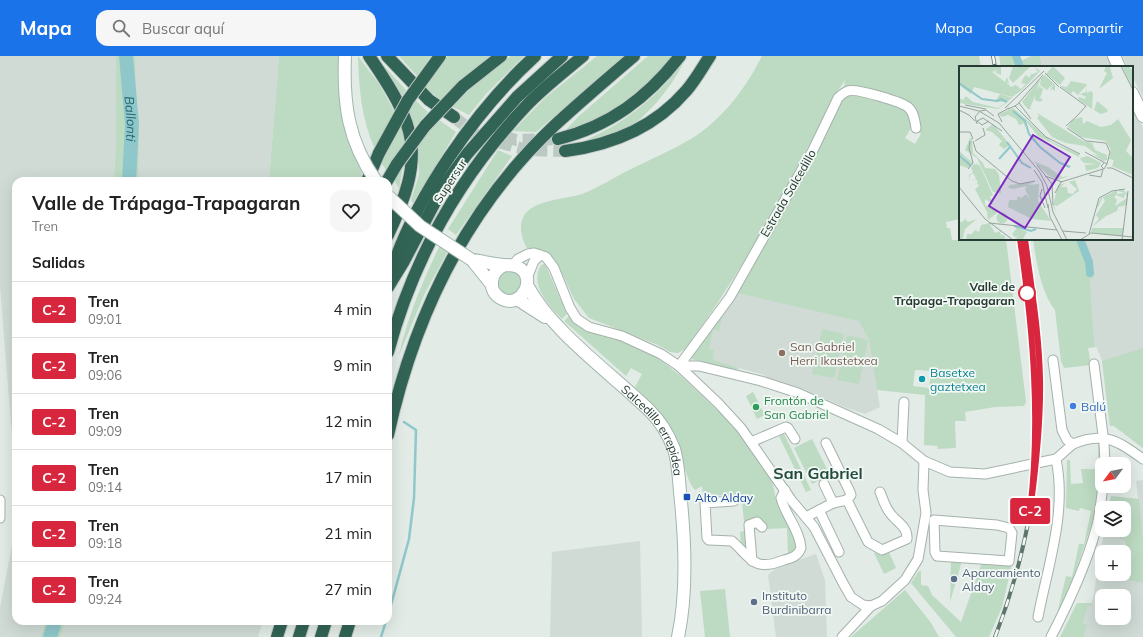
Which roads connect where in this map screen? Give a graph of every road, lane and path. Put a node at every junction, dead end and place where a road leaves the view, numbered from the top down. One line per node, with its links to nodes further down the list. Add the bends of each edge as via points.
1 (345, 56): 21 (street, bridge, via 347,114 360,156)
2 (369, 56): 24 (highway, via 398,100 410,133 412,156 408,187)
3 (387, 56): 16 (highway, via 429,100)
4 (440, 56): 20 (highway, bridge, via 408,100)
5 (501, 56): 22 (highway, bridge, via 464,86 426,126)
6 (535, 56): 28 (highway, via 486,107 442,168 410,225)
7 (562, 56): 29 (highway, Supersur, via 517,98 467,154 443,187)
8 (583, 56): 34 (highway, Supersur, via 526,105 458,190 426,248)
9 (634, 56): 39 (highway, via 554,126 490,198 446,268 424,315 399,388)
10 (680, 56): 18 (highway, via 629,108 596,127)
11 (710, 56): 19 (highway, via 686,92 639,129 606,143)
12 (1114, 56): 13 (street)
13 (1119, 66)
14 (1133, 95): 15 (street)
15 (1143, 116)
16 (454, 117)
17 (916, 128): 37 (street, Estrada Salcedillo, via 912,113 903,104 849,90 838,98 813,150 730,297)
18 (558, 139)
19 (565, 151)
20 (369, 177)
21 (373, 177)
22 (389, 177)
23 (392, 200): 26 (street, bridge, via 420,226)
24 (392, 225)
25 (540, 255): 27 (street, via 528,254); 30 (street, via 534,262); 37 (street, via 549,261 573,313 583,324 638,342)
26 (472, 260): 27 (street); 31 (street)
27 (509, 265): 30 (street, via 522,270); 31 (street, via 500,267 493,275)
28 (392, 270)
29 (392, 280)
30 (527, 281): 32 (street, via 522,296); 33 (street, via 536,301)
31 (492, 285): 32 (street, via 500,298)
32 (517, 299): 33 (street)
33 (558, 326): 76 (street, Salcedillo errepidea, via 651,412 665,431 674,450 685,547)
34 (392, 337)
35 (1053, 360): 45 (street, via 1062,430 1067,440)
36 (1094, 364): 40 (street)
37 (679, 366): 42 (street, via 718,403); 44 (street, via 699,366 798,393)
38 (904, 402): 44 (street)
39 (392, 418)
40 (1103, 437): 45 (street); 46 (street); 48 (street, via 1122,444)
41 (795, 440): 42 (street, via 786,427)
42 (751, 442): 51 (street)
43 (826, 443): 55 (street, via 850,492 851,496)
44 (902, 443): 49 (street)
45 (1073, 444): 47 (street)
46 (1104, 457)
47 (1056, 459): 49 (street, via 985,474 950,472); 67 (street, via 1058,521)
48 (1143, 459)
49 (924, 461): 59 (street, via 923,490)
50 (824, 484): 57 (street)
51 (785, 490): 60 (street); 65 (street, via 781,498 801,544 800,552 795,557 772,565)
52 (880, 492): 55 (street, via 890,514 899,521 907,535 907,539 902,542 882,550 868,542)
53 (1102, 493): 78 (street, via 1096,528 1087,555 1064,613)
54 (0, 500): 61 (street)
55 (847, 500): 57 (street)
56 (734, 501): 65 (street, via 705,503 707,538 732,541)
57 (833, 503): 58 (street)
58 (819, 510): 60 (street); 64 (street)
59 (926, 513): 62 (street); 66 (street, via 918,559 913,568 897,588 882,601)
60 (806, 517): 66 (street, via 820,537 851,596 863,605)
61 (0, 518)
62 (934, 520): 62 (street, via 1010,528 1012,533 1009,562 937,556)
63 (762, 527): 65 (street, via 757,522 749,525)
64 (839, 552)
65 (752, 561)
66 (871, 606): 77 (street)
67 (1038, 616)
68 (281, 625): 72 (highway)
69 (303, 625): 73 (highway)
70 (325, 625): 74 (highway)
71 (349, 625): 75 (highway)
72 (277, 637)
73 (299, 637)
74 (321, 637)
75 (345, 637)
76 (678, 637)
77 (842, 637)
78 (1051, 637)

